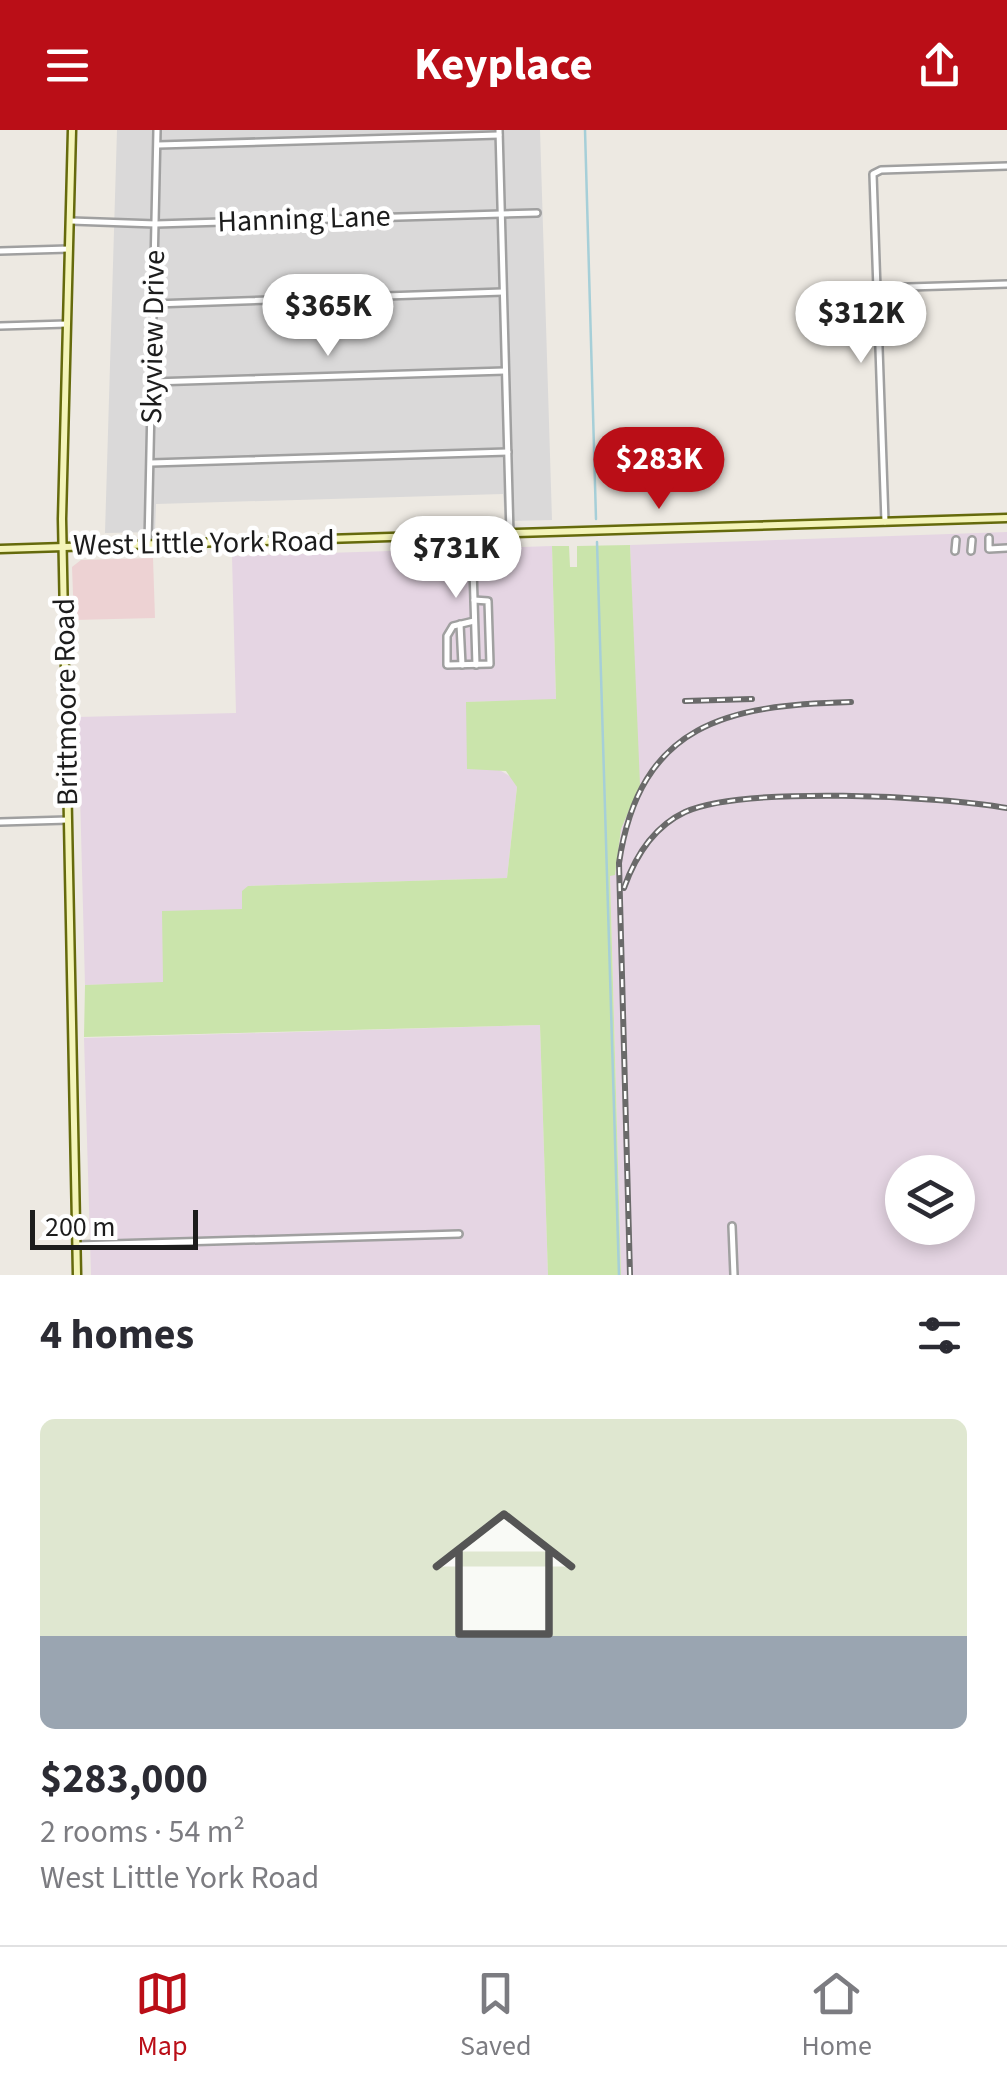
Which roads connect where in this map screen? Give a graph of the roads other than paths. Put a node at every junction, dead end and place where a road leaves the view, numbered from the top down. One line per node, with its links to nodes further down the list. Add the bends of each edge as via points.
1 (72, 130): 8 (main road, Brittmoore Road)
2 (158, 130): 4 (street, Skyview Drive)
3 (499, 132): 4 (street); 7 (street)
4 (158, 145): 9 (street, Skyview Drive)
5 (1007, 166): 13 (street, via 876,171)
6 (538, 213): 7 (street, Hanning Lane)
7 (501, 214): 9 (street, Hanning Lane); 14 (street)
8 (70, 221): 9 (street, Hanning Lane); 10 (main road, Brittmoore Road)
9 (156, 224): 15 (street, Skyview Drive)
10 (69, 249): 11 (street); 16 (main road, Brittmoore Road)
11 (0, 250)
12 (1007, 284): 13 (street)
13 (876, 288): 23 (street)
14 (503, 292): 15 (street); 18 (street)
15 (154, 304): 19 (street, Skyview Drive)
16 (67, 324): 17 (street); 30 (main road, Brittmoore Road)
17 (0, 326)
18 (506, 371): 19 (street); 20 (street)
19 (152, 382): 21 (street, Skyview Drive)
20 (508, 452): 21 (street); 24 (street)
21 (150, 464): 29 (street, Skyview Drive)
22 (1007, 518): 23 (main road, West Little York Road)
23 (884, 522): 24 (main road, West Little York Road)
24 (510, 534): 25 (main road, West Little York Road)
25 (472, 536): 29 (main road, West Little York Road); 35 (street)
26 (988, 538): 32 (street, via 989,548)
27 (956, 540): 33 (street)
28 (972, 540): 34 (street)
29 (148, 544): 30 (main road, West Little York Road)
30 (62, 546): 31 (main road, West Little York Road); 40 (main road, Brittmoore Road)
31 (0, 548)
32 (1007, 548)
33 (955, 551)
34 (971, 551)
35 (474, 600): 36 (street); 39 (street, via 488,600 490,663)
36 (474, 621): 37 (street); 39 (street)
37 (460, 624): 38 (street); 38 (street, via 446,647 446,666)
38 (462, 665): 39 (street)
39 (476, 665)
40 (68, 820): 41 (street); 44 (main road, Brittmoore Road)
41 (0, 822)
42 (732, 1226): 46 (street)
43 (460, 1234): 44 (street)
44 (77, 1245): 45 (main road, Brittmoore Road)
45 (77, 1275)
46 (734, 1275)

